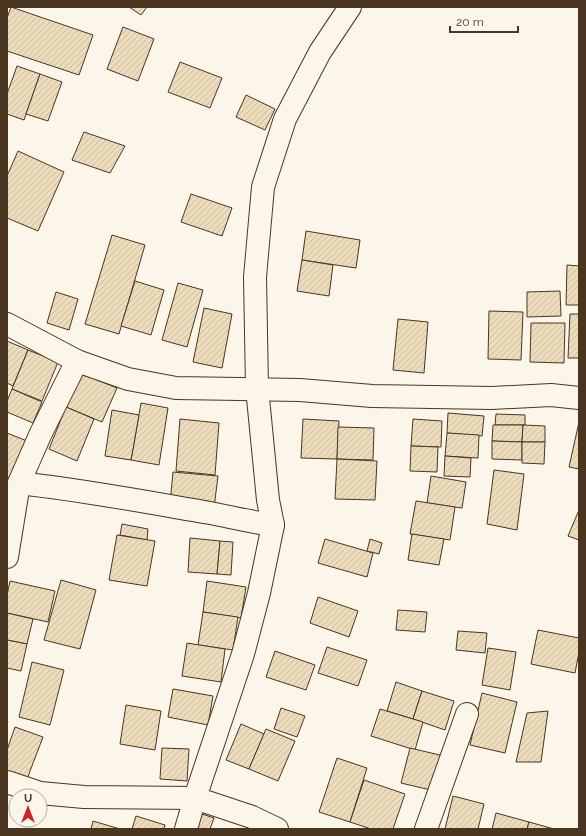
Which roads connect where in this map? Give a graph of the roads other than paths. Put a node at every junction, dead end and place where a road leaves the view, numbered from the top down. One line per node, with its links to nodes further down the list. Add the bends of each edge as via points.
1 (350, 7): 4 (street, via 320,52 286,119 263,187 254,277)
2 (7, 324): 3 (street)
3 (77, 360): 4 (street, via 128,379 176,388); 6 (street)
4 (257, 388): 5 (street, via 372,396 492,398 551,394); 7 (street, via 268,500)
5 (579, 398)
6 (19, 482): 7 (street, via 96,493); 8 (street)
7 (273, 525): 11 (street, via 243,654)
8 (7, 557)
9 (467, 714): 14 (street)
10 (7, 782): 11 (street, via 40,793 84,797)
11 (194, 798): 12 (street); 13 (street, via 252,817)
12 (186, 829)
13 (277, 829)
14 (426, 829)

